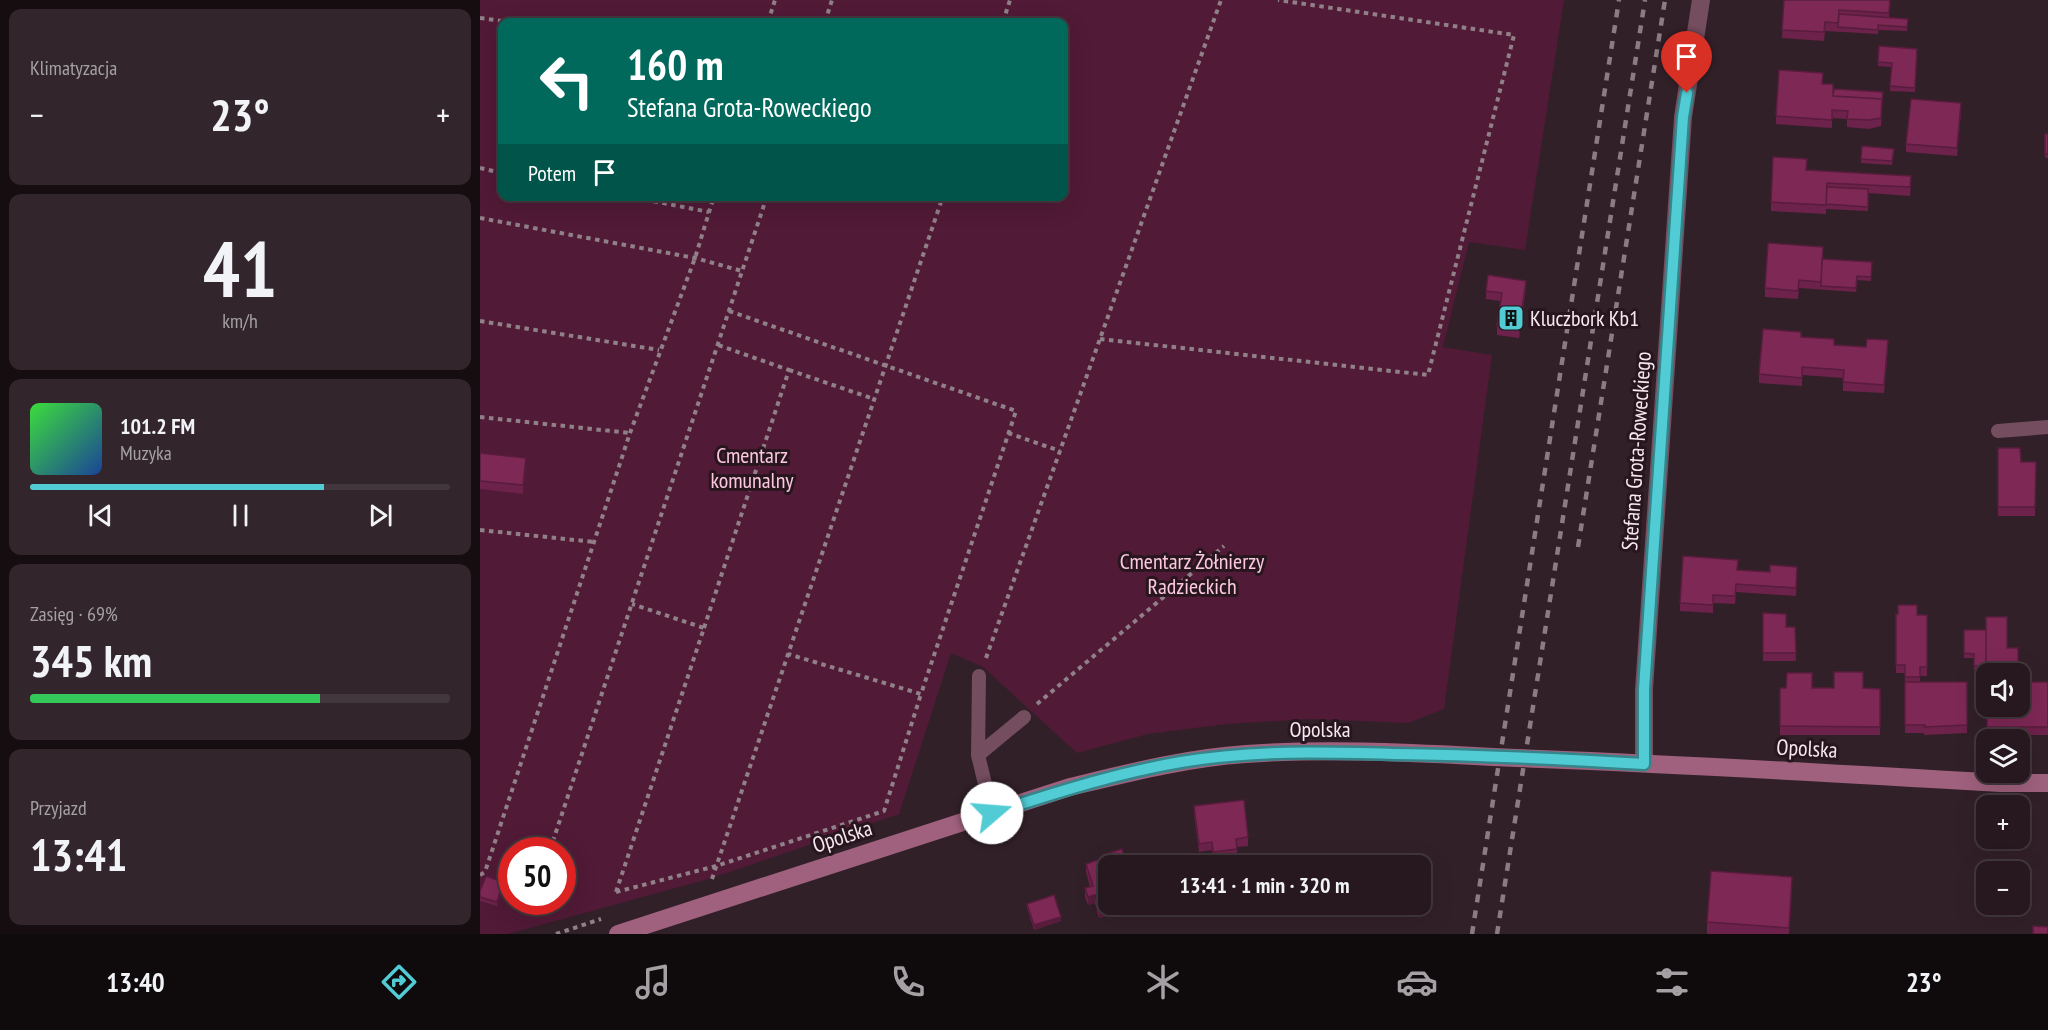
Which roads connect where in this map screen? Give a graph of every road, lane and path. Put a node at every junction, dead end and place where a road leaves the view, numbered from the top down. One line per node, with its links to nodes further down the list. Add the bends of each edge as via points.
1 (775, 0): 8 (path)
2 (832, 0): 9 (path)
3 (1010, 0): 10 (path)
4 (1221, 0): 24 (path)
5 (1278, 0): 24 (path, via 1514,35 1428,375)
6 (1701, 0): 46 (street, Stefana Grota-Roweckiego, via 1683,117 1644,689)
7 (480, 18): 11 (path)
8 (769, 18)
9 (826, 18)
10 (1004, 18)
11 (498, 20)
12 (480, 168): 13 (path)
13 (498, 172)
14 (653, 201): 18 (path)
15 (712, 201): 18 (path)
16 (765, 201): 21 (path)
17 (941, 201): 27 (path)
18 (709, 212): 20 (path)
19 (480, 218): 20 (path)
20 (695, 258): 21 (path); 26 (path)
21 (742, 272): 22 (path)
22 (729, 311): 25 (path); 27 (path)
23 (480, 321): 26 (path)
24 (1100, 339): 35 (path)
25 (718, 345): 28 (path); 39 (path)
26 (659, 350): 33 (path)
27 (886, 366): 29 (path); 34 (path, via 1016,411)
28 (789, 370): 29 (path); 40 (path)
29 (874, 399): 41 (path)
30 (480, 417): 33 (path)
31 (2048, 427): 32 (lane)
32 (1998, 431)
33 (630, 433): 37 (path)
34 (1008, 433): 35 (path); 43 (path)
35 (1060, 451): 42 (path)
36 (480, 530): 37 (path)
37 (594, 542): 51 (path, via 486,872)
38 (1224, 546): 44 (path)
39 (632, 604): 40 (path); 49 (path)
40 (704, 628): 50 (path, via 616,892)
41 (788, 654): 43 (path); 50 (path)
42 (980, 676): 45 (lane)
43 (921, 694): 50 (path, via 884,811)
44 (1024, 717): 45 (lane)
45 (978, 755): 48 (lane)
46 (1644, 764): 47 (main road, Opolska); 48 (main road, Opolska, via 1351,752 1244,754 1126,773)
47 (2048, 783)
48 (992, 813): 55 (main road, Opolska)
49 (554, 837)
50 (716, 866): 52 (path)
51 (480, 875)
52 (712, 884)
53 (603, 919): 54 (path)
54 (556, 934)
55 (618, 934)

